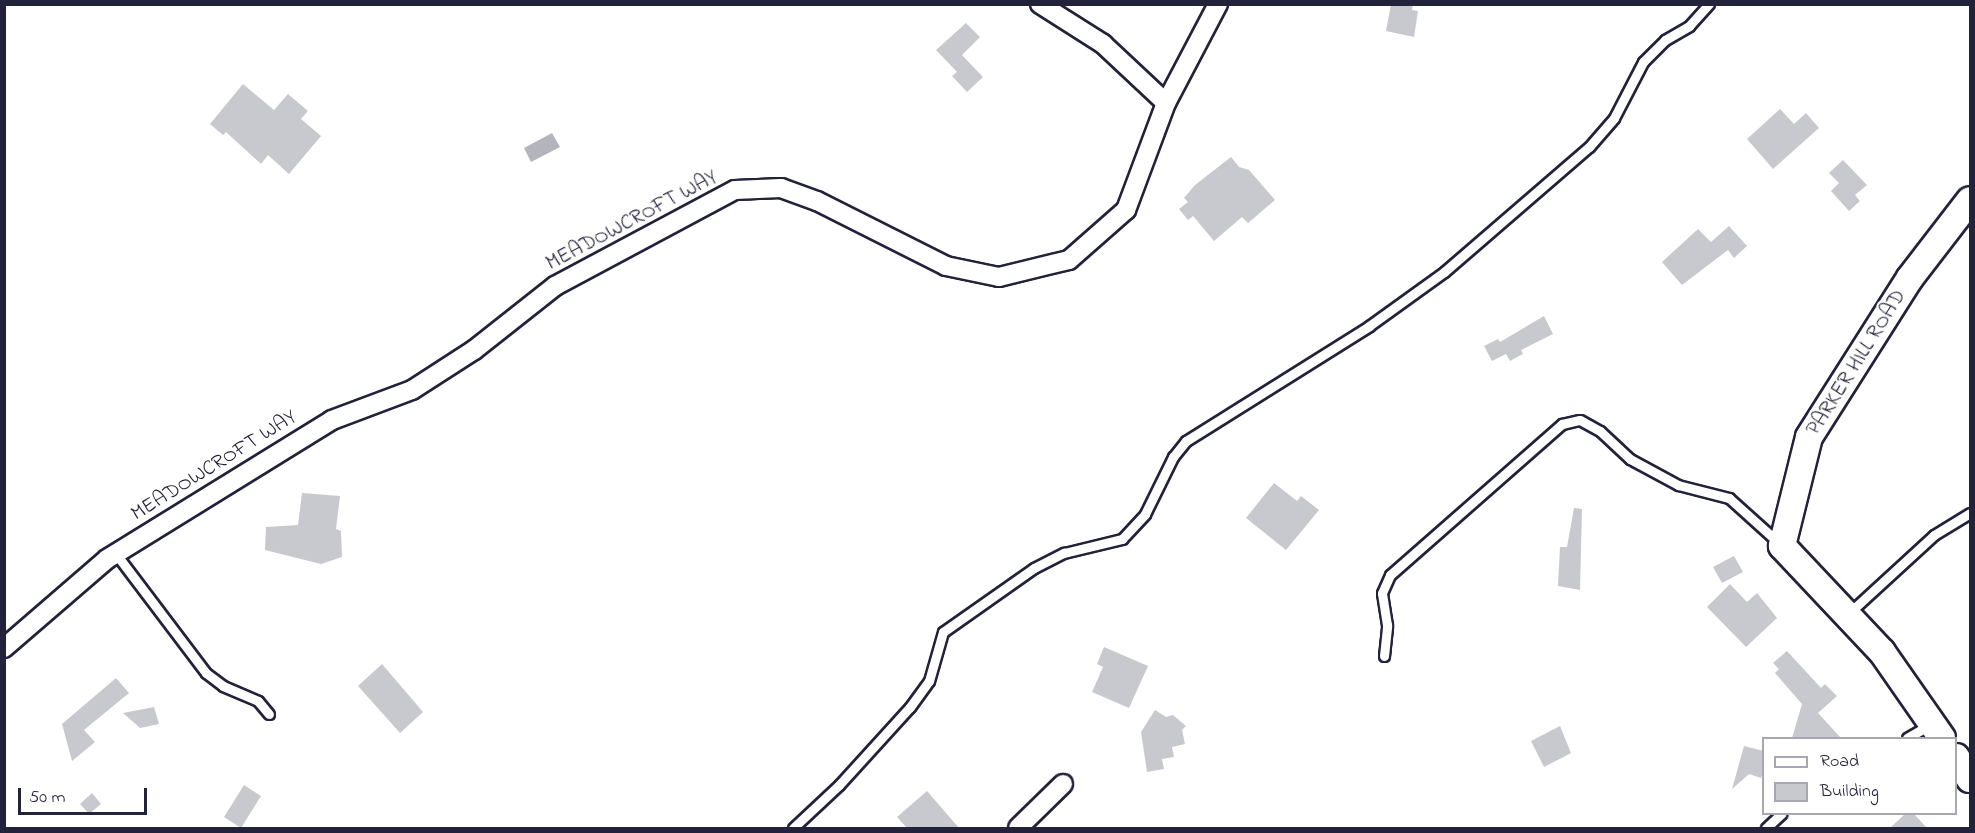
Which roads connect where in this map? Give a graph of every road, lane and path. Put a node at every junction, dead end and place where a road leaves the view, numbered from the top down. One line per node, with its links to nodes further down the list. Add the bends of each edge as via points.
1 (1040, 4): 4 (street, via 1103,44)
2 (1218, 4): 4 (street, MEADOWCROFT WAY)
3 (1709, 4): 19 (lane, via 1689,26 1665,40 1643,62 1614,118 1589,147 1444,272 1369,326 1186,441 1173,457 1145,514 1122,539 1064,553 1034,568 943,632 929,681 910,707 839,785)
4 (1166, 103): 8 (street, MEADOWCROFT WAY, via 1126,210 1069,260 999,277 946,266 818,201 781,188 735,190 555,286 474,350 412,390 332,420)
5 (1971, 200): 7 (street, PARKER HILL ROAD, via 1910,278 1809,437)
6 (1971, 513): 9 (lane, via 1934,535)
7 (1782, 546): 9 (street); 11 (lane, via 1729,498 1678,485 1630,459 1600,431 1580,420 1562,424 1390,575 1382,593 1387,625)
8 (116, 554): 10 (street, MEADOWCROFT WAY); 12 (lane, via 206,674 258,701)
9 (1847, 615): 13 (street, via 1882,651)
10 (4, 648)
11 (1384, 656)
12 (268, 714)
13 (1937, 731): 14 (lane)
14 (1911, 737)
15 (1957, 758): 16 (street)
16 (1971, 779)
17 (1063, 784): 20 (street)
18 (1779, 815): 21 (lane)
19 (793, 828)
20 (1018, 828)
21 (1766, 828)

